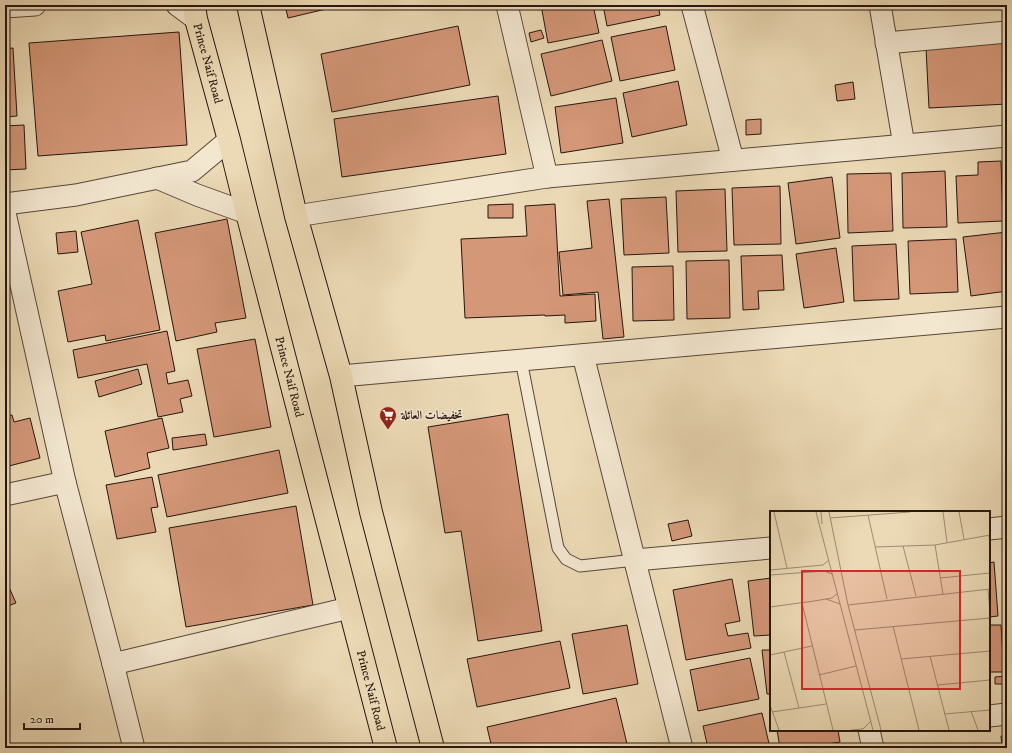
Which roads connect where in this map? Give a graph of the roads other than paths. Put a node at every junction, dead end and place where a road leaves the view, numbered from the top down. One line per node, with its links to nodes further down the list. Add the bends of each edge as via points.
1 (35, 5): 7 (street)
2 (177, 5): 8 (street)
3 (248, 5): 20 (main road)
4 (507, 5): 15 (street)
5 (692, 5): 14 (street)
6 (880, 5): 10 (street)
7 (5, 7)
8 (195, 12): 12 (main road, Prince Naif Road)
9 (1007, 32): 10 (street)
10 (886, 43): 13 (street)
11 (1007, 136): 13 (street)
12 (229, 140): 16 (street, via 192,170); 19 (main road, Prince Naif Road)
13 (904, 145): 14 (street)
14 (733, 160): 15 (street)
15 (547, 177): 20 (street)
16 (158, 178): 17 (street, via 76,195); 19 (street)
17 (5, 204)
18 (5, 213): 25 (street)
19 (247, 213): 31 (main road, Prince Naif Road)
20 (296, 216): 24 (main road)
21 (1007, 317): 22 (street)
22 (583, 355): 23 (street); 30 (street)
23 (521, 360): 24 (street); 30 (lane, via 558,548 566,559 580,566)
24 (341, 376): 38 (main road, via 371,512)
25 (65, 482): 26 (street); 32 (street)
26 (5, 494)
27 (1007, 527): 28 (street)
28 (990, 529)
29 (770, 548): 30 (street)
30 (635, 560): 39 (street)
31 (349, 608): 32 (street); 37 (main road, Prince Naif Road)
32 (114, 664): 36 (street)
33 (1007, 714): 34 (street)
34 (990, 716)
35 (869, 731): 40 (street)
36 (134, 748)
37 (386, 748)
38 (433, 748)
39 (682, 748)
40 (873, 748)

